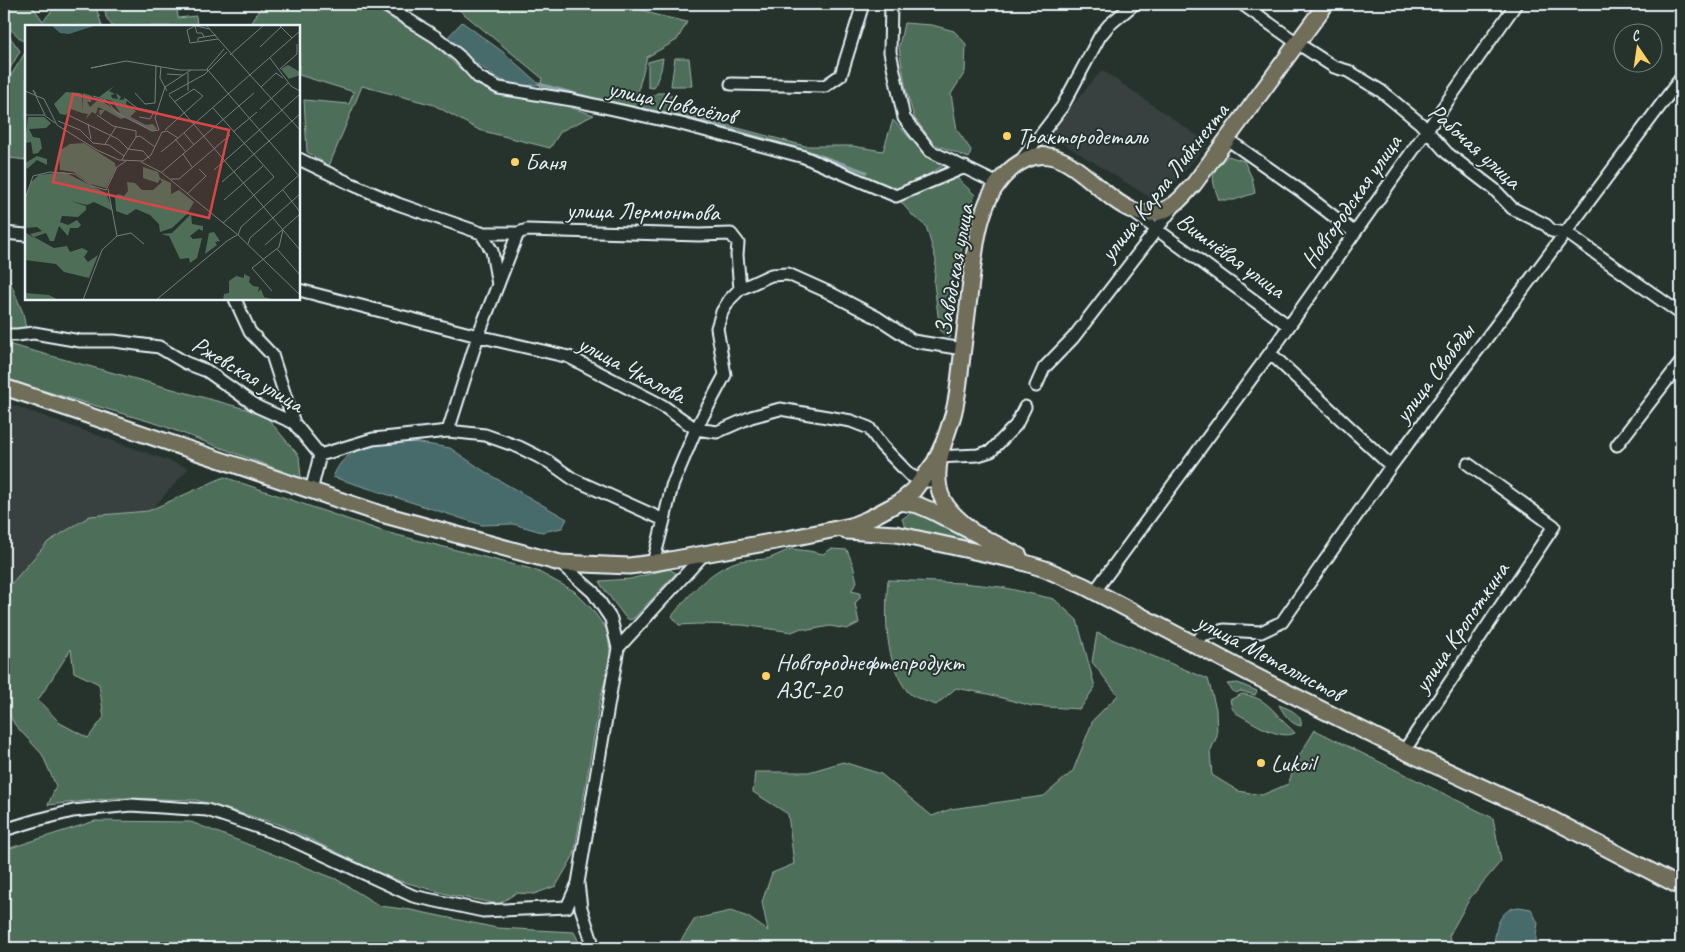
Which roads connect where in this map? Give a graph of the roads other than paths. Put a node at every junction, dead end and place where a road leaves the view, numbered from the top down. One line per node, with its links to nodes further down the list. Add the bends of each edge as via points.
1 (382, 4): 15 (street, улица Новосёлов, via 436,37 478,77 499,88 681,124 804,157 896,196)
2 (863, 4): 10 (street, via 841,75 825,86)
3 (891, 4): 15 (street, via 890,52 904,118 930,151)
4 (1134, 4): 14 (street, Заводская улица, via 1109,24 1100,36 1062,107)
5 (1242, 4): 8 (street, Рабочая улица)
6 (1326, 4): 8 (main road, улица Карла Либкнехта)
7 (1516, 4): 11 (street, Новгородская улица)
8 (1297, 43): 11 (street, Рабочая улица, via 1381,91); 12 (main road, улица Карла Либкнехта)
9 (1681, 78): 24 (street, улица Свободы)
10 (731, 84)
11 (1427, 131): 23 (street, Новгородская улица); 24 (street, Рабочая улица, via 1447,153 1494,189 1512,208 1552,231)
12 (1227, 139): 17 (main road, улица Карла Либкнехта); 23 (street)
13 (300, 159): 21 (street, улица Лермонтова, via 398,204)
14 (1019, 163): 16 (main road, Заводская улица); 18 (main road, Вишнёвая улица, via 1036,156 1064,161)
15 (965, 167): 16 (street)
16 (998, 184): 34 (main road, Заводская улица, via 987,201 979,231)
17 (1180, 199): 18 (main road, via 1168,209 1153,214); 19 (street, улица Карла Либкнехта)
18 (1132, 211): 19 (street, Вишнёвая улица)
19 (1158, 229): 31 (street, Вишнёвая улица); 37 (street, улица Карла Либкнехта, via 1073,338 1044,368)
20 (4, 233): 25 (street)
21 (481, 233): 22 (street, улица Лермонтова); 26 (street, via 492,251)
22 (518, 233): 26 (street); 27 (street, улица Лермонтова, via 527,230 731,234 738,243)
23 (1355, 233): 31 (street, Новгородская улица)
24 (1566, 233): 30 (street, Рабочая улица); 47 (street, улица Свободы)
25 (25, 235)
26 (498, 285): 33 (street)
27 (740, 289): 34 (street, via 771,275 788,274 878,318 913,341); 41 (street, via 722,312 717,328 725,375)
28 (300, 290): 33 (street, улица Чкалова)
29 (238, 301): 40 (street, via 250,332 272,355)
30 (1681, 314)
31 (1289, 326): 35 (street, Новгородская улица)
32 (4, 335): 40 (street, Ржевская улица, via 34,333 80,341 114,340 159,347 207,371 258,407)
33 (478, 336): 41 (street, улица Чкалова, via 569,357 663,406); 42 (street)
34 (963, 349): 45 (main road, Заводская улица, via 953,413)
35 (1270, 353): 47 (street); 60 (street, Новгородская улица)
36 (1681, 362): 43 (street)
37 (1036, 386)
38 (4, 387): 50 (main road)
39 (1025, 408): 45 (street, via 1016,426 991,451 978,455)
40 (294, 423): 44 (street, Ржевская улица)
41 (696, 429): 48 (street, улица Чкалова, via 717,432 751,417 780,410 851,421 869,428 910,475); 52 (street, via 672,486)
42 (448, 431): 44 (street, via 373,439); 52 (street, via 485,435 518,447 549,462 573,479)
43 (1617, 446)
44 (320, 455): 50 (street)
45 (938, 457): 48 (main road); 49 (main road)
46 (1468, 464): 63 (street, улица Кропоткина, via 1554,526)
47 (1391, 466): 61 (street, улица Свободы, via 1282,622 1261,632 1224,630 1202,635)
48 (922, 481): 49 (street); 51 (main road)
49 (938, 481): 53 (main road, via 946,505)
50 (311, 491): 57 (main road, via 381,514)
51 (895, 505): 53 (main road, via 918,505); 54 (main road, via 851,526); 55 (main road)
52 (664, 520): 58 (street)
53 (970, 529): 59 (main road)
54 (818, 533): 55 (main road, улица Металлистов, via 842,530); 56 (main road)
55 (896, 534): 59 (main road, улица Металлистов)
56 (704, 554): 58 (main road); 62 (street)
57 (560, 563): 58 (main road); 62 (street, via 593,592 611,619)
58 (653, 564)
59 (1045, 569): 60 (main road, улица Металлистов)
60 (1095, 591): 61 (main road, улица Металлистов)
61 (1196, 644): 63 (main road, улица Металлистов)
62 (618, 648): 65 (street)
63 (1404, 751): 66 (main road, улица Металлистов, via 1548,818)
64 (4, 830): 67 (street, via 83,810 131,805 207,810 281,835 413,896 483,911)
65 (578, 883): 67 (street); 68 (street)
66 (1681, 887)
67 (567, 907): 68 (street)
68 (582, 908): 69 (street)
69 (594, 948)

